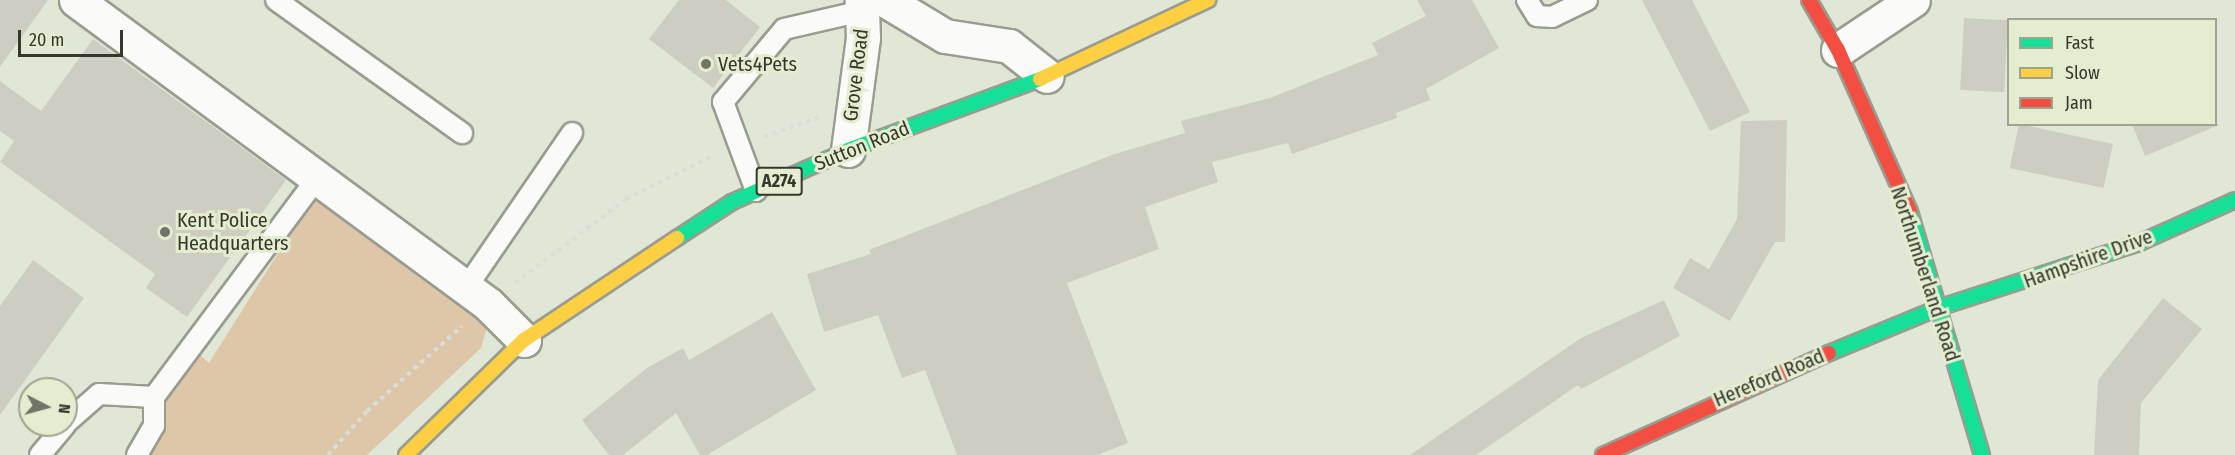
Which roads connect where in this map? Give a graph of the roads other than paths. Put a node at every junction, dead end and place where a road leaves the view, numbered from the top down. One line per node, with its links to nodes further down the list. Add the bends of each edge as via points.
1 (75, 0): 14 (street)
2 (276, 0): 11 (lane)
3 (1208, 0): 10 (street, Sutton Road / A274)
4 (1527, 0): 5 (lane, via 1538,16 1552,17)
5 (1587, 0)
6 (1809, 0): 9 (street, Northumberland Road)
7 (1913, 0): 9 (street)
8 (870, 4): 10 (street, via 945,36 1009,46); 13 (street, Grove Road, via 850,105); 15 (lane, via 784,29 723,102)
9 (1838, 50): 18 (street, Northumberland Road, via 1910,213)
10 (1047, 76): 13 (street, Sutton Road / A274)
11 (462, 133)
12 (572, 133): 17 (lane)
13 (848, 150): 15 (street, Sutton Road / A274)
14 (316, 178): 17 (street); 20 (lane)
15 (756, 191): 19 (street, Sutton Road / A274)
16 (2235, 200): 18 (street, Hampshire Drive, via 2139,243)
17 (477, 296): 19 (street)
18 (1938, 308): 26 (street, Hereford Road, via 1693,410); 27 (street, Northumberland Road)
19 (524, 340): 25 (street, Sutton Road / A274)
20 (154, 396): 21 (lane, via 99,394); 24 (lane, via 154,426)
21 (78, 413)
22 (55, 437): 23 (lane)
23 (40, 455)
24 (137, 455)
25 (406, 455)
26 (1604, 455)
27 (1982, 455)

